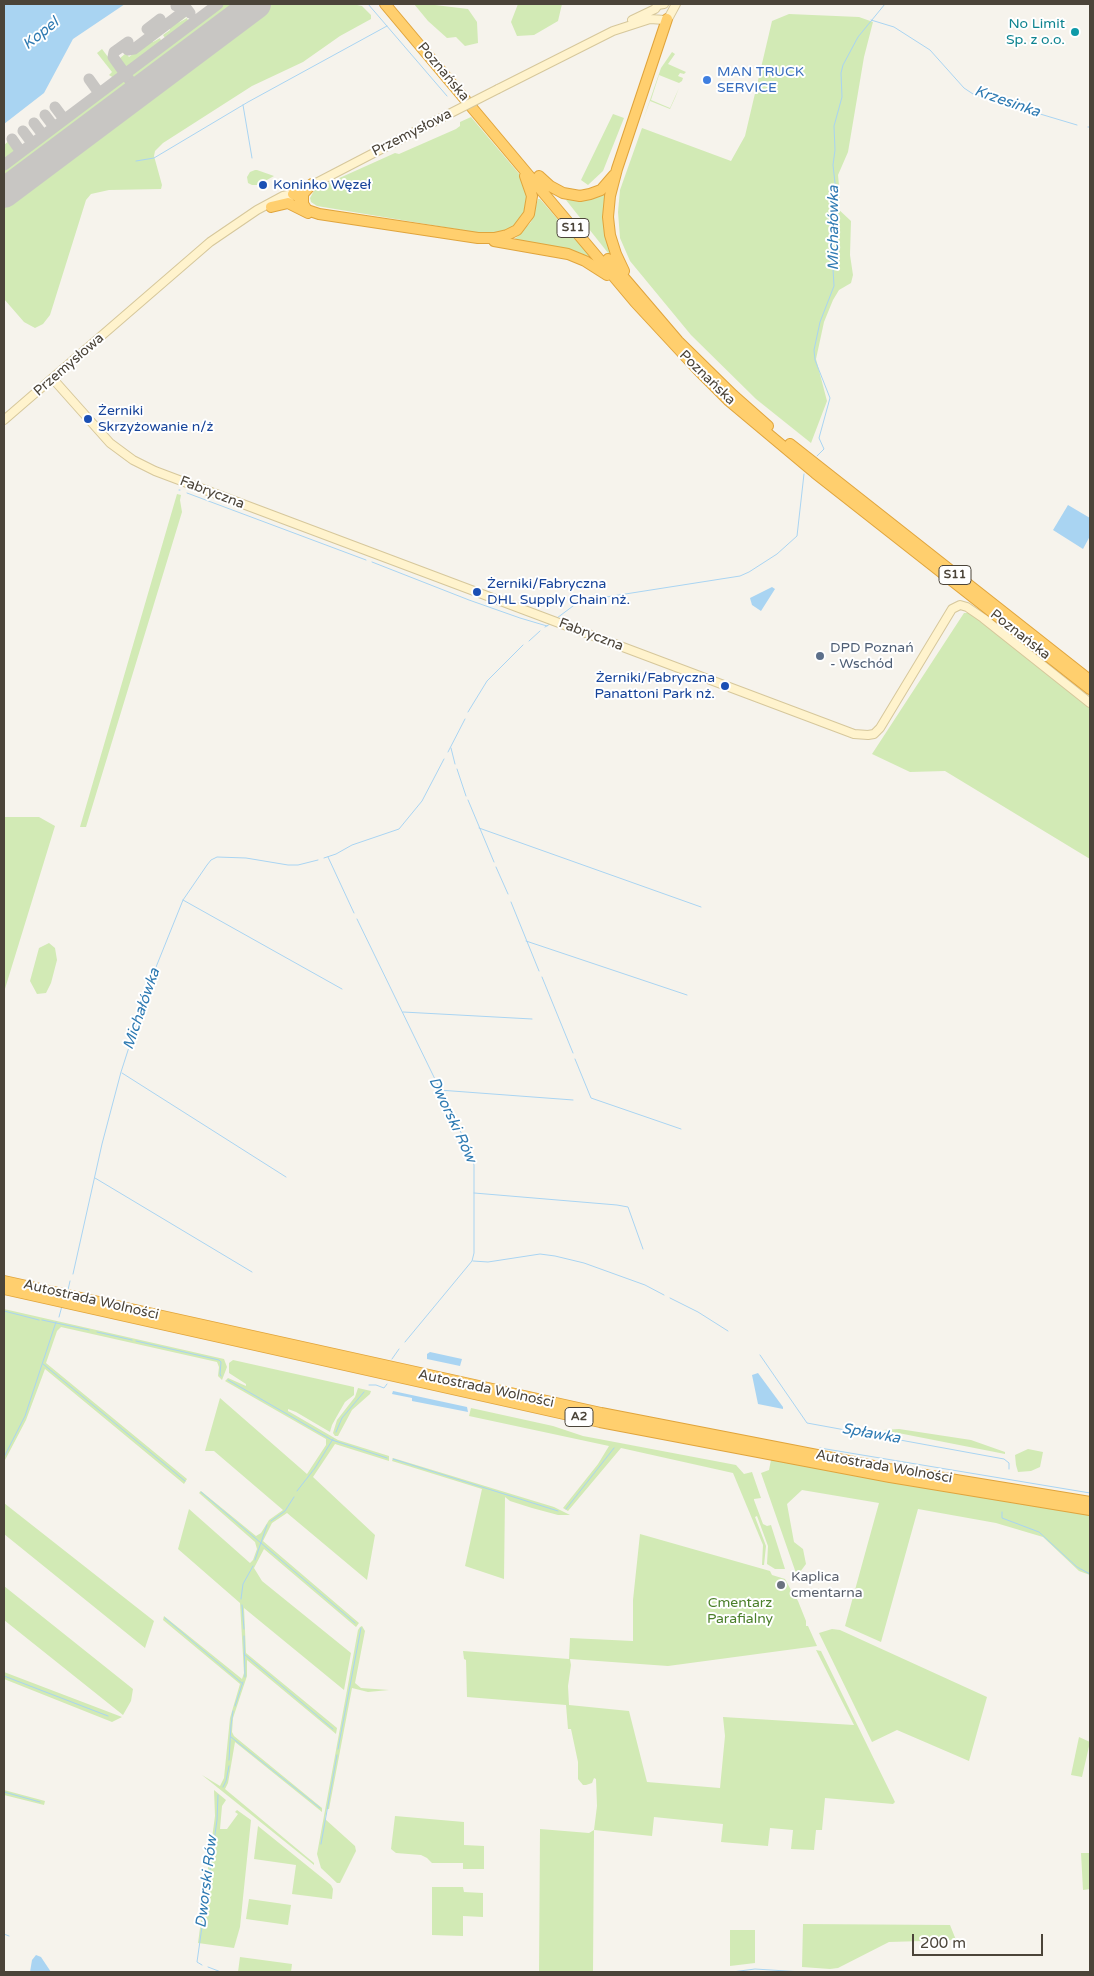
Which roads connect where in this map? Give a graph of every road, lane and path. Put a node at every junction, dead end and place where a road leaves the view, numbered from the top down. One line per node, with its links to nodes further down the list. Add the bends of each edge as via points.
1 (386, 4): 8 (highway, Poznańska / S11)
2 (394, 4): 10 (highway, Poznańska / S11)
3 (664, 4): 5 (street, Przemysłowa); 6 (street, via 668,7)
4 (676, 4): 6 (street)
5 (655, 9): 6 (street, via 654,14); 7 (street, Przemysłowa)
6 (663, 19): 7 (street, Przemysłowa, via 643,20); 9 (highway)
7 (613, 31): 11 (street, Przemysłowa, bridge)
8 (511, 154): 16 (highway, via 530,188 530,212 523,224 510,234); 17 (highway, Poznańska / S11)
9 (618, 169): 10 (highway, via 604,187 584,196 563,193); 17 (highway, via 608,217 610,235 620,265)
10 (538, 176): 17 (highway, Poznańska / S11)
11 (312, 184): 12 (street, Przemysłowa); 13 (highway)
12 (293, 194): 13 (highway, via 298,196); 14 (street, Przemysłowa); 15 (street, Przemysłowa)
13 (299, 205): 14 (highway, via 284,203); 16 (highway, via 319,214)
14 (271, 207): 15 (street, Przemysłowa)
15 (250, 215): 18 (street, Przemysłowa, via 205,246)
16 (478, 238): 17 (highway, via 554,250 577,257 603,272)
17 (638, 301): 20 (highway, Poznańska / S11, via 772,430); 21 (highway, Poznańska / S11, via 698,371 766,433)
18 (54, 379): 19 (street, Przemysłowa); 22 (street, Fabryczna, via 110,443 155,471 859,735 871,735 880,728 952,609 962,605)
19 (4, 420)
20 (1090, 681)
21 (1090, 689)
22 (1090, 703)
23 (4, 1281): 25 (highway, Autostrada Wolności / A2)
24 (4, 1289): 25 (highway, Autostrada Wolności / A2)
25 (42, 1293): 26 (highway, Autostrada Wolności / A2)
26 (72, 1300): 27 (highway, Autostrada Wolności / A2, via 611,1415 889,1469); 28 (highway, Autostrada Wolności / A2, via 629,1427 881,1475)
27 (1090, 1502)
28 (1090, 1510)

